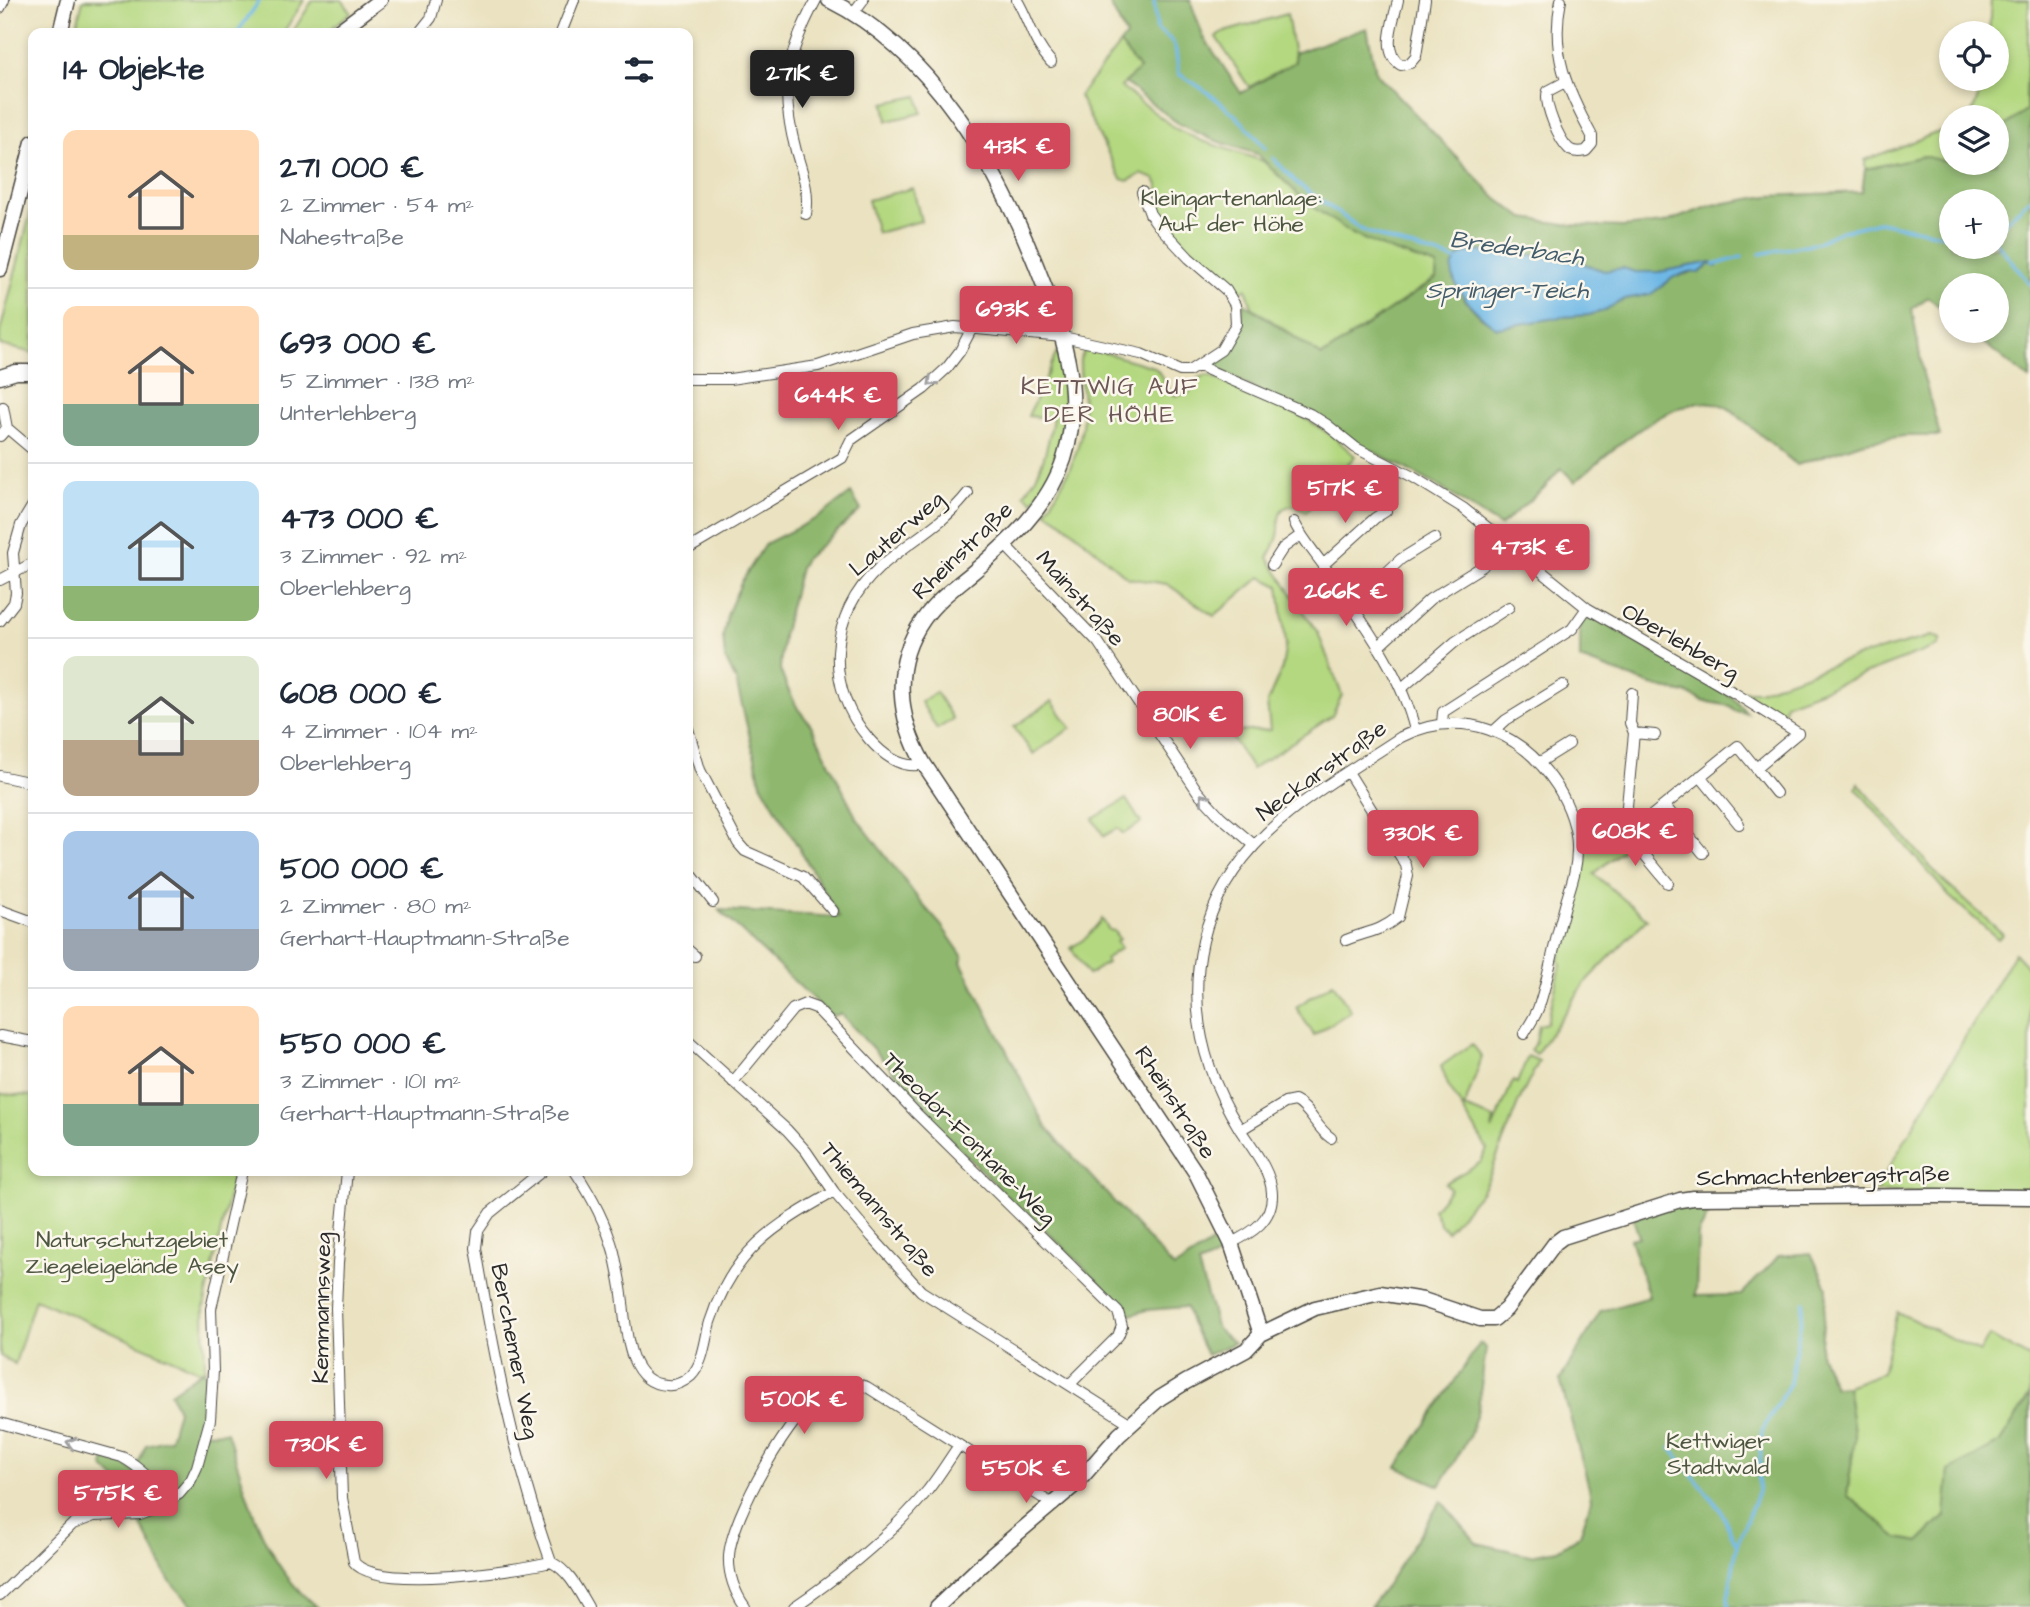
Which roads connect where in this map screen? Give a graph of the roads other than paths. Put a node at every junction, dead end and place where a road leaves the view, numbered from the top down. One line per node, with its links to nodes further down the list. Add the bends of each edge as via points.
1 (4, 0): 13 (street)
2 (68, 0): 15 (street)
3 (380, 0): 16 (street)
4 (436, 0): 17 (street)
5 (574, 0): 18 (street)
6 (816, 0): 23 (street, via 796,42 786,83 790,129 807,188)
7 (829, 0): 14 (street, Rheinstraße)
8 (863, 0): 14 (street)
9 (1017, 0): 19 (street, via 1036,43)
10 (1398, 0): 11 (street, via 1389,49 1401,65 1416,56)
11 (1425, 0)
12 (1561, 0): 20 (street, via 1557,38)
13 (0, 8)
14 (854, 12): 26 (street, Rheinstraße, via 918,69 972,136 1016,218)
15 (61, 28)
16 (343, 28)
17 (423, 28)
18 (563, 28)
19 (1051, 62)
20 (1565, 82): 20 (street, via 1548,90 1547,108 1568,148 1576,153 1586,151 1592,135)
21 (28, 161): 24 (street)
22 (1142, 192): 27 (street, via 1158,225 1226,290 1235,305 1236,324 1230,337)
23 (806, 214)
24 (0, 269)
25 (972, 328): 26 (street); 32 (street, via 913,334 818,366 730,379); 43 (street, one-way to 43, via 947,368 925,389 851,440 842,458)
26 (1063, 337): 27 (street, via 1141,354 1179,376); 42 (street, Rheinstraße, via 1071,367 1071,434 1055,482)
27 (1199, 366): 52 (street, Oberlehberg, via 1310,414 1356,449 1435,489)
28 (0, 367): 29 (street)
29 (16, 372): 30 (street); 31 (street)
30 (28, 372)
31 (0, 376)
32 (693, 379)
33 (3, 407): 34 (street)
34 (3, 432): 35 (street)
35 (28, 447)
36 (968, 493): 66 (street, Lauterweg, via 953,512 866,581 853,599 838,641 842,688 859,727 895,761 915,767)
37 (1386, 511): 46 (street)
38 (28, 514): 48 (street, via 13,553)
39 (1294, 522): 40 (street)
40 (1301, 536): 45 (street, via 1283,548); 46 (street)
41 (1435, 538): 50 (street, via 1401,559)
42 (1004, 545): 66 (street, Rheinstraße, via 937,603 909,645 901,702 907,731); 76 (street, Mainstraße, one-way to 42, via 1198,792 1083,625)
43 (693, 546)
44 (28, 565): 48 (street)
45 (1272, 565)
46 (1323, 565): 50 (street)
47 (1483, 565): 54 (street, via 1430,599)
48 (14, 572): 49 (street); 53 (street, via 14,603)
49 (0, 580)
50 (1350, 607): 54 (street)
51 (1509, 607): 56 (street, via 1455,642)
52 (1587, 608): 58 (street, via 1572,629 1443,712); 67 (street, Oberlehberg, via 1798,733)
53 (0, 621)
54 (1378, 647): 56 (street)
55 (1563, 685): 60 (street)
56 (1402, 688): 59 (street)
57 (1632, 693): 61 (street)
58 (1442, 724): 59 (street, Neckarstraße); 60 (street, Neckarstraße)
59 (1415, 730): 68 (street, Neckarstraße)
60 (1494, 731): 65 (street, Neckarstraße)
61 (1634, 733): 62 (street); 75 (street, via 1627,806)
62 (1656, 734)
63 (1569, 744): 65 (street)
64 (693, 746): 82 (street, via 700,770 738,843 803,877)
65 (1540, 762): 85 (street, Neckarstraße, via 1570,811 1577,849 1539,1009)
66 (924, 764): 98 (street, Rheinstraße, via 1196,1173)
67 (1756, 768): 70 (street, via 1738,746); 72 (street)
68 (1348, 772): 76 (street, Neckarstraße); 84 (street, via 1406,865 1408,876 1398,917 1375,932)
69 (0, 776): 71 (street)
70 (1700, 776): 73 (street); 74 (street)
71 (28, 782)
72 (1776, 793)
73 (1665, 806): 75 (street); 77 (street)
74 (1739, 824)
75 (1635, 825): 79 (street, via 1630,835)
76 (1253, 844): 90 (street, Neckarstraße, via 1216,905 1203,941 1196,987 1206,1060)
77 (1703, 853)
78 (693, 876): 80 (street)
79 (1668, 883)
80 (713, 902)
81 (1, 911): 83 (street)
82 (833, 911)
83 (28, 920)
84 (1346, 940)
85 (1524, 1034)
86 (0, 1036): 87 (street)
87 (28, 1041)
88 (693, 1046): 89 (street, Thiemannstraße)
89 (733, 1082): 96 (street, Thiemannstraße, via 787,1130); 100 (street, Theodor-Fontane-Weg, via 793,1009 805,1004 816,1008 1118,1312 1122,1326 1118,1336)
90 (1240, 1130): 91 (street, via 1295,1101); 98 (street, Neckarstraße, via 1268,1176 1272,1197 1258,1227)
91 (1331, 1138)
92 (241, 1176): 104 (street, via 211,1309 210,1420 191,1480)
93 (347, 1176): 106 (street, Kemmannsweg, via 336,1308 342,1498 354,1562 359,1569 375,1574 437,1577)
94 (536, 1176): 106 (street, Berchemer Weg, via 490,1213 478,1231 476,1248 500,1384)
95 (578, 1176): 96 (street, via 613,1251 634,1360 642,1374 661,1385 680,1383 698,1367 723,1287 741,1260 788,1218)
96 (834, 1192): 100 (street, Thiemannstraße, via 921,1291)
97 (2030, 1197): 99 (street, Schmachtenbergstraße, via 1680,1200 1563,1237 1494,1318 1480,1319 1423,1300 1380,1293 1315,1308)
98 (1231, 1243): 99 (street, Rheinstraße)
99 (1261, 1334): 102 (street, Schmachtenbergstraße, via 1246,1350 1169,1392)
100 (1070, 1384): 102 (street, Thiemannstraße)
101 (0, 1423): 104 (street, one-way to 101, via 156,1483 122,1457)
102 (1132, 1424): 105 (street, Schmachtenbergstraße)
103 (959, 1445): 105 (street); 109 (street, via 854,1382 841,1383 817,1396 770,1460 734,1535 731,1577); 110 (street, via 894,1528)
104 (169, 1501): 107 (street, via 140,1514 94,1516 73,1524)
105 (1054, 1505): 111 (street, Schmachtenbergstraße, via 992,1554)
106 (551, 1562): 108 (street, via 575,1584)
107 (0, 1595)
108 (588, 1607)
109 (745, 1607)
110 (794, 1607)
111 (937, 1607)

